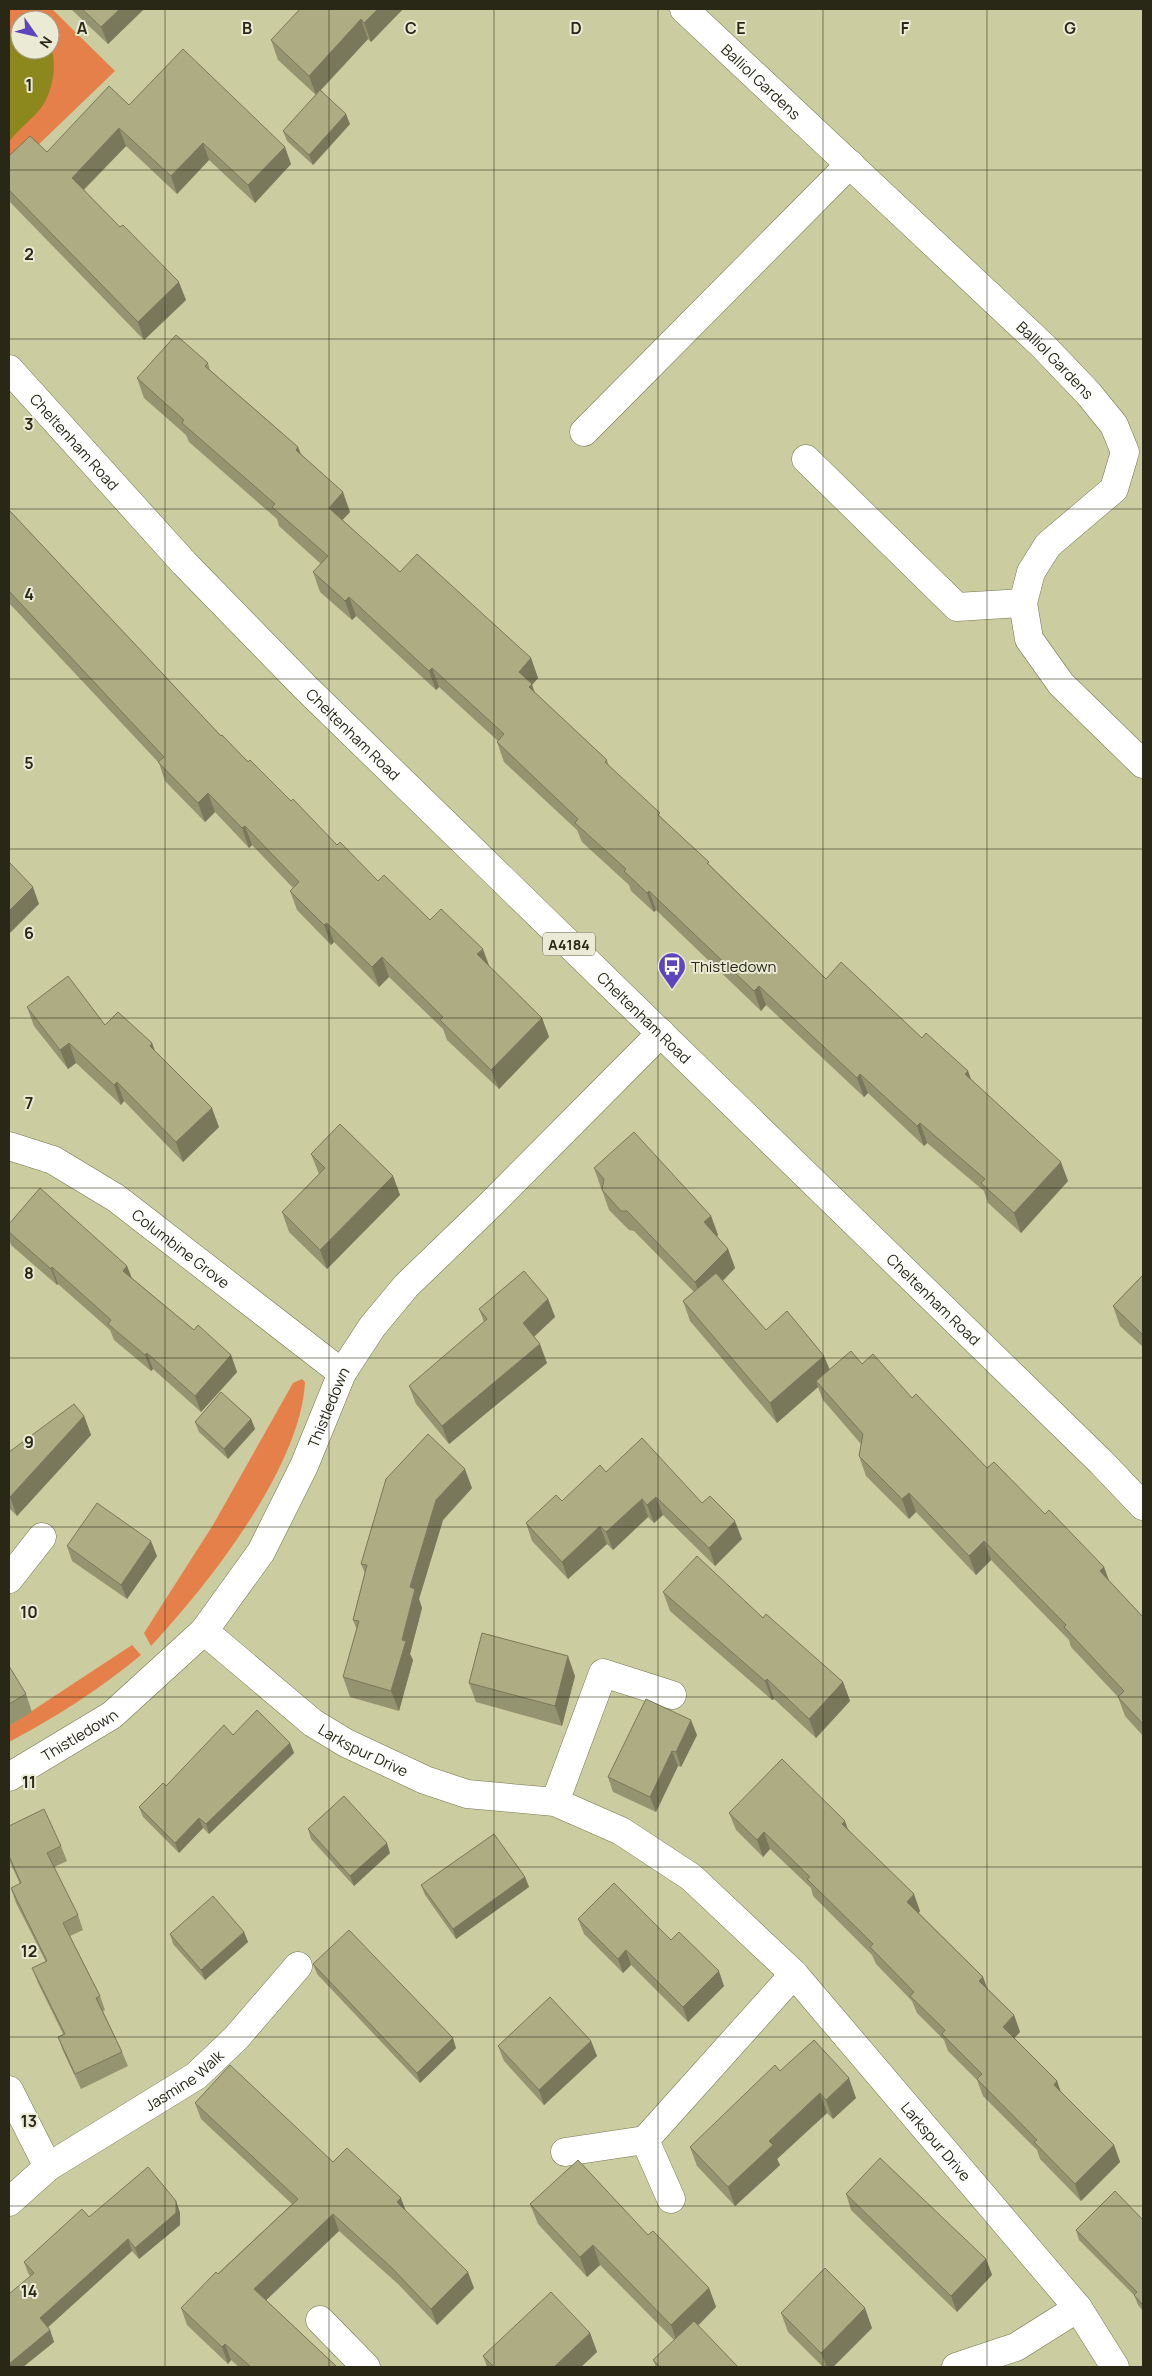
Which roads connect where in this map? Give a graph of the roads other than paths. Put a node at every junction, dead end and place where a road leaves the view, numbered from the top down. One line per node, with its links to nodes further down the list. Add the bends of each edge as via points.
1 (684, 9): 2 (street, Balliol Gardens)
2 (850, 164): 4 (street); 6 (street, Balliol Gardens, via 1043,346 1088,393 1114,425 1125,452 1114,489 1048,545 1031,572)
3 (9, 369): 8 (street, Cheltenham Road / A4184, via 184,563 306,688)
4 (584, 432)
5 (806, 459): 6 (street, via 957,607)
6 (1023, 603): 7 (street, Balliol Gardens, via 1029,639 1061,684)
7 (1143, 764)
8 (662, 1033): 10 (street, Thistledown, via 406,1286 372,1327); 11 (street, Cheltenham Road / A4184)
9 (9, 1146): 10 (street, Columbine Grove, via 53,1160 116,1198)
10 (342, 1373): 14 (street, Thistledown, via 304,1466 261,1552)
11 (1143, 1506)
12 (42, 1537): 13 (street)
13 (9, 1579)
14 (204, 1631): 16 (street, Thistledown, via 112,1715); 17 (street, Larkspur Drive, via 313,1723 346,1743 425,1780 467,1794)
15 (672, 1695): 17 (street, via 603,1673)
16 (9, 1777)
17 (555, 1802): 19 (street, Larkspur Drive, via 621,1831 691,1877)
18 (298, 1966): 23 (street, Jasmine Walk, via 236,2038 196,2076)
19 (794, 1974): 21 (street); 26 (street, Larkspur Drive)
20 (9, 2090): 23 (street)
21 (645, 2140): 22 (street); 24 (street)
22 (565, 2152)
23 (48, 2167): 25 (street, Jasmine Walk)
24 (671, 2199)
25 (9, 2202)
26 (1078, 2308): 29 (street, via 1016,2347); 30 (street, Larkspur Drive)
27 (320, 2320): 28 (street)
28 (366, 2367)
29 (956, 2367)
30 (1115, 2367)

